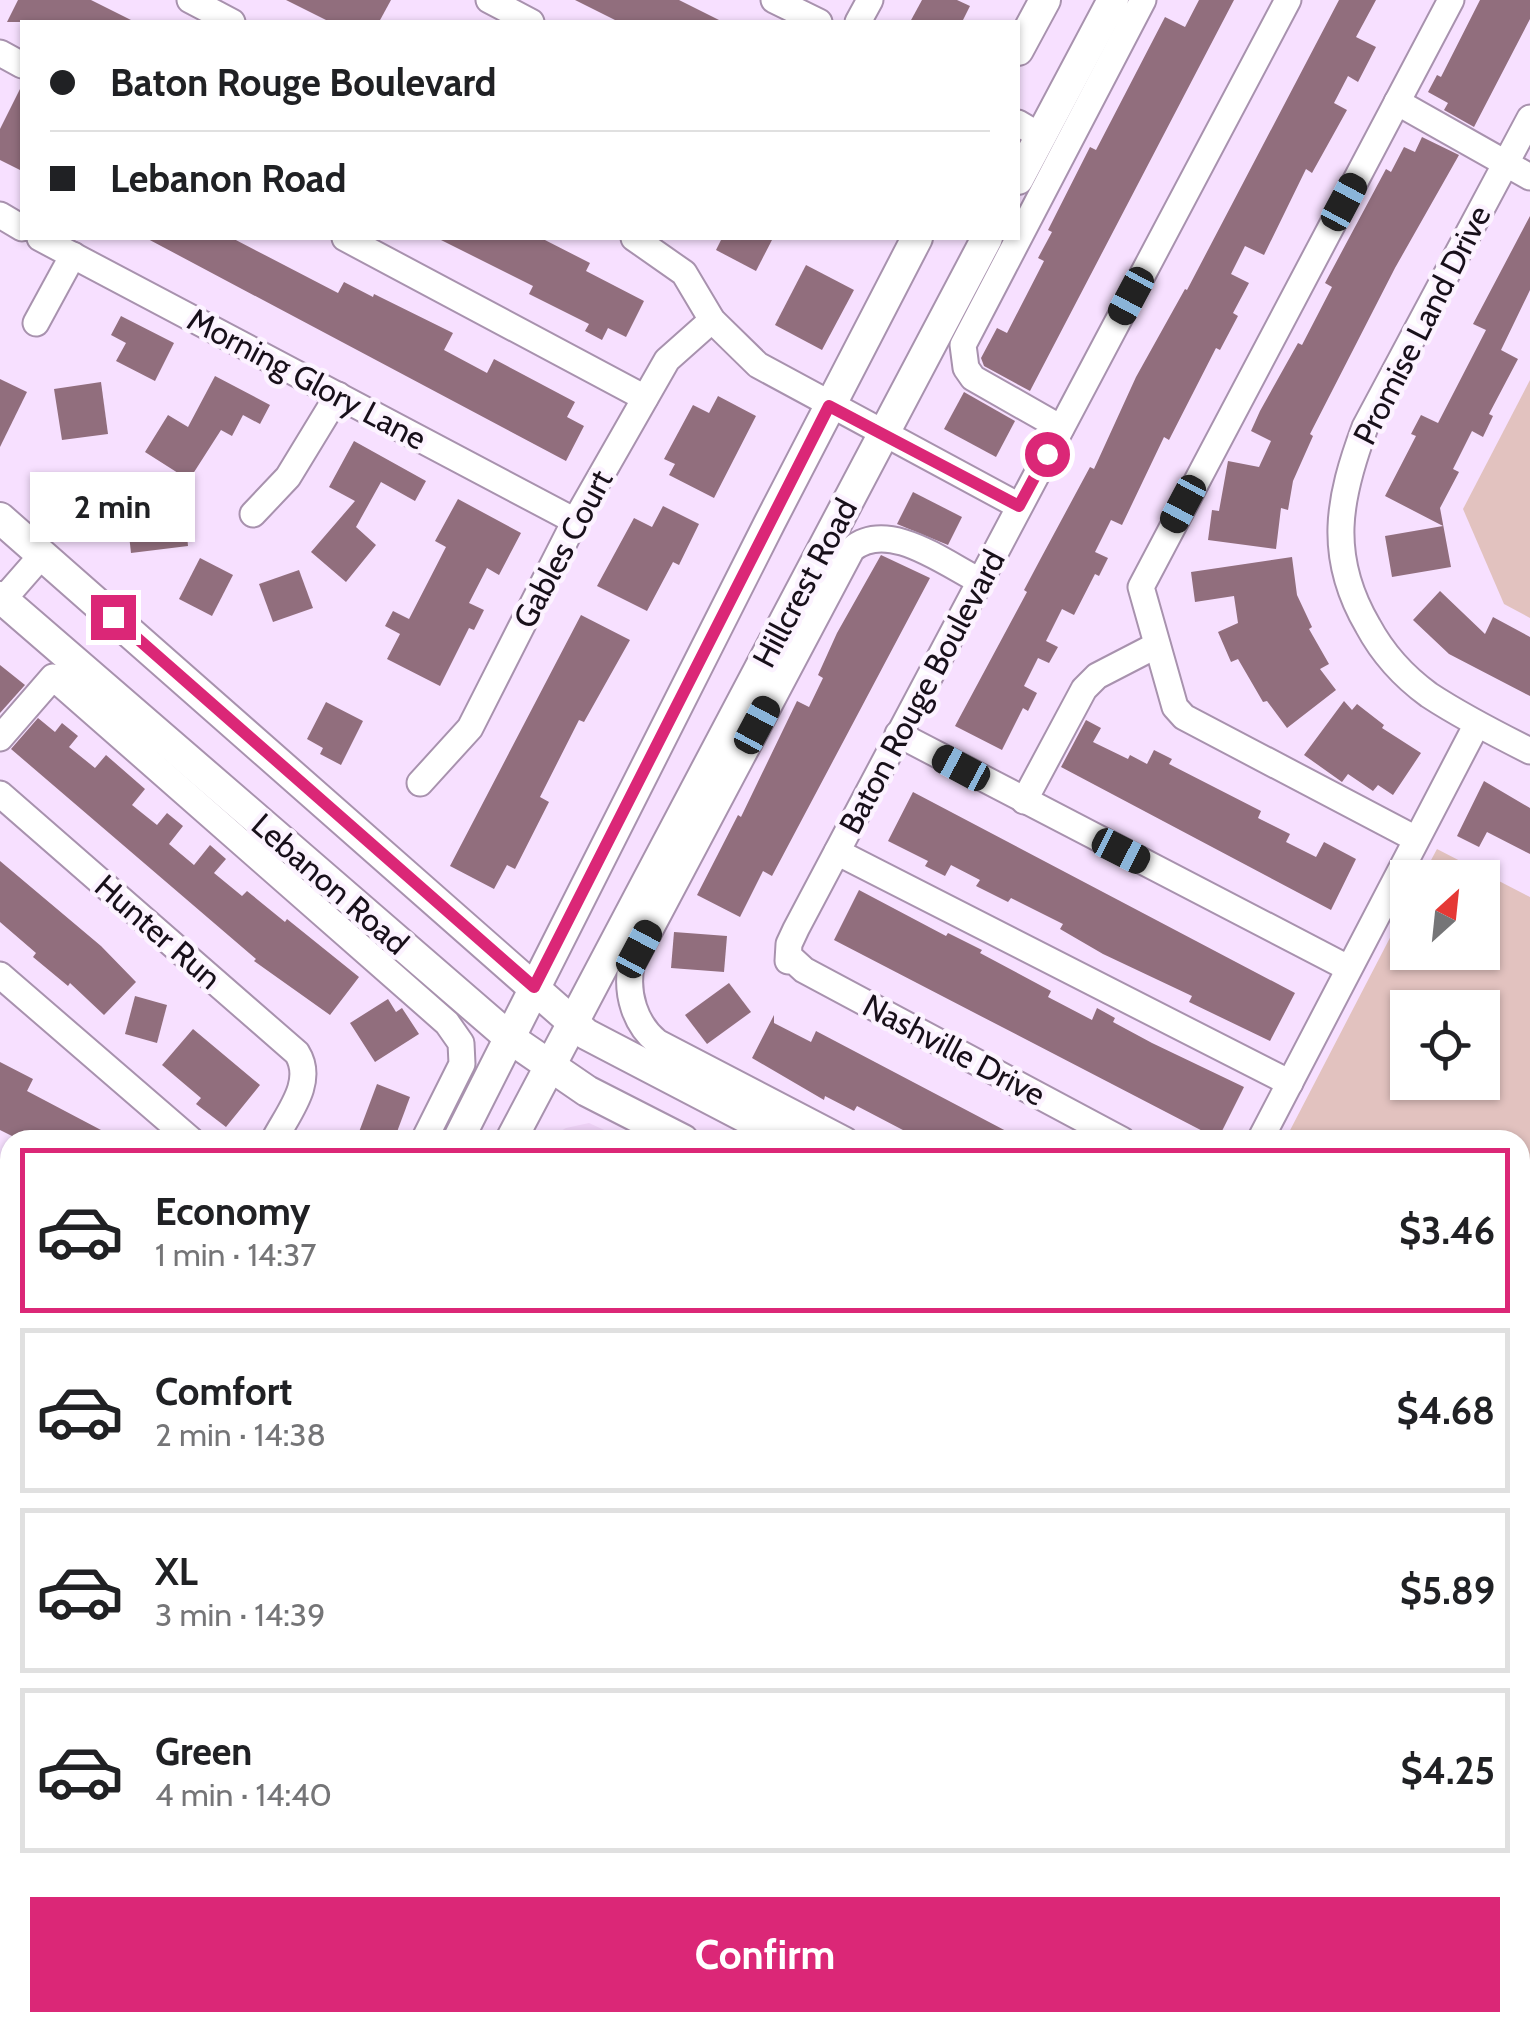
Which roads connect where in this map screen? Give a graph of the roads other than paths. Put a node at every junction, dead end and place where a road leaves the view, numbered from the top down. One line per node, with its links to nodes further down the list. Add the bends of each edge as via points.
1 (190, 0): 9 (street)
2 (488, 0): 10 (street)
3 (774, 0): 11 (street)
4 (1045, 0): 12 (main road)
5 (1113, 0): 15 (main road)
6 (1144, 0): 19 (street)
7 (1288, 0): 32 (street, Baton Rouge Boulevard)
8 (1451, 0): 13 (street)
9 (228, 20)
10 (527, 20)
11 (815, 20)
12 (1020, 46)
13 (1397, 102): 16 (street); 41 (street, via 1143,580)
14 (1530, 118): 16 (street, Promise Land Drive)
15 (1029, 129): 17 (main road)
16 (1506, 165): 18 (street); 42 (street, Promise Land Drive, via 1366,427 1341,513 1342,566 1375,640 1401,672)
17 (1020, 170)
18 (1530, 177)
19 (1020, 236)
20 (44, 240): 26 (street, Morning Glory Lane)
21 (348, 240): 30 (street)
22 (638, 240): 27 (street, via 684,273)
23 (917, 240): 31 (main road, Hillcrest Road)
24 (986, 240): 33 (main road, Hillcrest Road)
25 (1018, 240): 32 (street, via 963,344 966,368)
26 (72, 256): 28 (street); 29 (street, Morning Glory Lane)
27 (712, 320): 30 (street, Gables Court, via 668,360); 31 (street, via 758,365)
28 (36, 323)
29 (338, 395): 35 (street, via 288,476); 37 (street, Morning Glory Lane)
30 (645, 398): 37 (street, Gables Court)
31 (829, 406): 33 (street); 54 (main road, Hillcrest Road)
32 (1060, 428): 34 (street, Baton Rouge Boulevard)
33 (884, 434): 34 (street); 55 (main road, Hillcrest Road)
34 (1019, 506): 39 (street, Baton Rouge Boulevard)
35 (254, 514)
36 (0, 518): 38 (main road, Lebanon Road)
37 (575, 521): 46 (street, Gables Court, via 470,728)
38 (42, 555): 40 (street); 54 (main road, Lebanon Road)
39 (980, 582): 43 (street, Baton Rouge Boulevard); 66 (street, via 892,538 873,537 852,549 632,966 635,1010 657,1042)
40 (1, 600): 56 (main road, Lebanon Road)
41 (1157, 645): 48 (street, via 1097,676 1079,694); 49 (street, via 1184,717)
42 (1477, 724): 45 (street, Promise Land Drive); 49 (street)
43 (898, 734): 48 (street); 50 (street, Baton Rouge Boulevard)
44 (0, 738): 61 (street, via 53,677 447,1024 460,1043 462,1064)
45 (1530, 752)
46 (420, 783)
47 (0, 794): 60 (street, Hunter Run, via 296,1053 305,1076)
48 (1024, 801): 52 (street)
49 (1416, 839): 52 (street)
50 (838, 852): 51 (street, Baton Rouge Boulevard, via 789,944); 58 (street)
51 (788, 961): 67 (street, Nashville Drive)
52 (1348, 968): 58 (street)
53 (0, 976): 59 (street)
54 (534, 987): 55 (main road, Lebanon Road); 56 (main road, Hillcrest Road)
55 (572, 1023): 57 (main road, Hillcrest Road); 65 (main road, Lebanon Road)
56 (511, 1040): 57 (main road, Lebanon Road); 62 (main road, Hillcrest Road)
57 (548, 1068): 63 (main road, Hillcrest Road); 64 (main road, Lebanon Road)
58 (1290, 1083): 68 (street)
59 (179, 1130)
60 (279, 1130)
61 (429, 1130)
62 (463, 1130)
63 (516, 1130)
64 (664, 1130)
65 (769, 1130)
66 (825, 1130)
67 (1103, 1130)
68 (1265, 1130)

